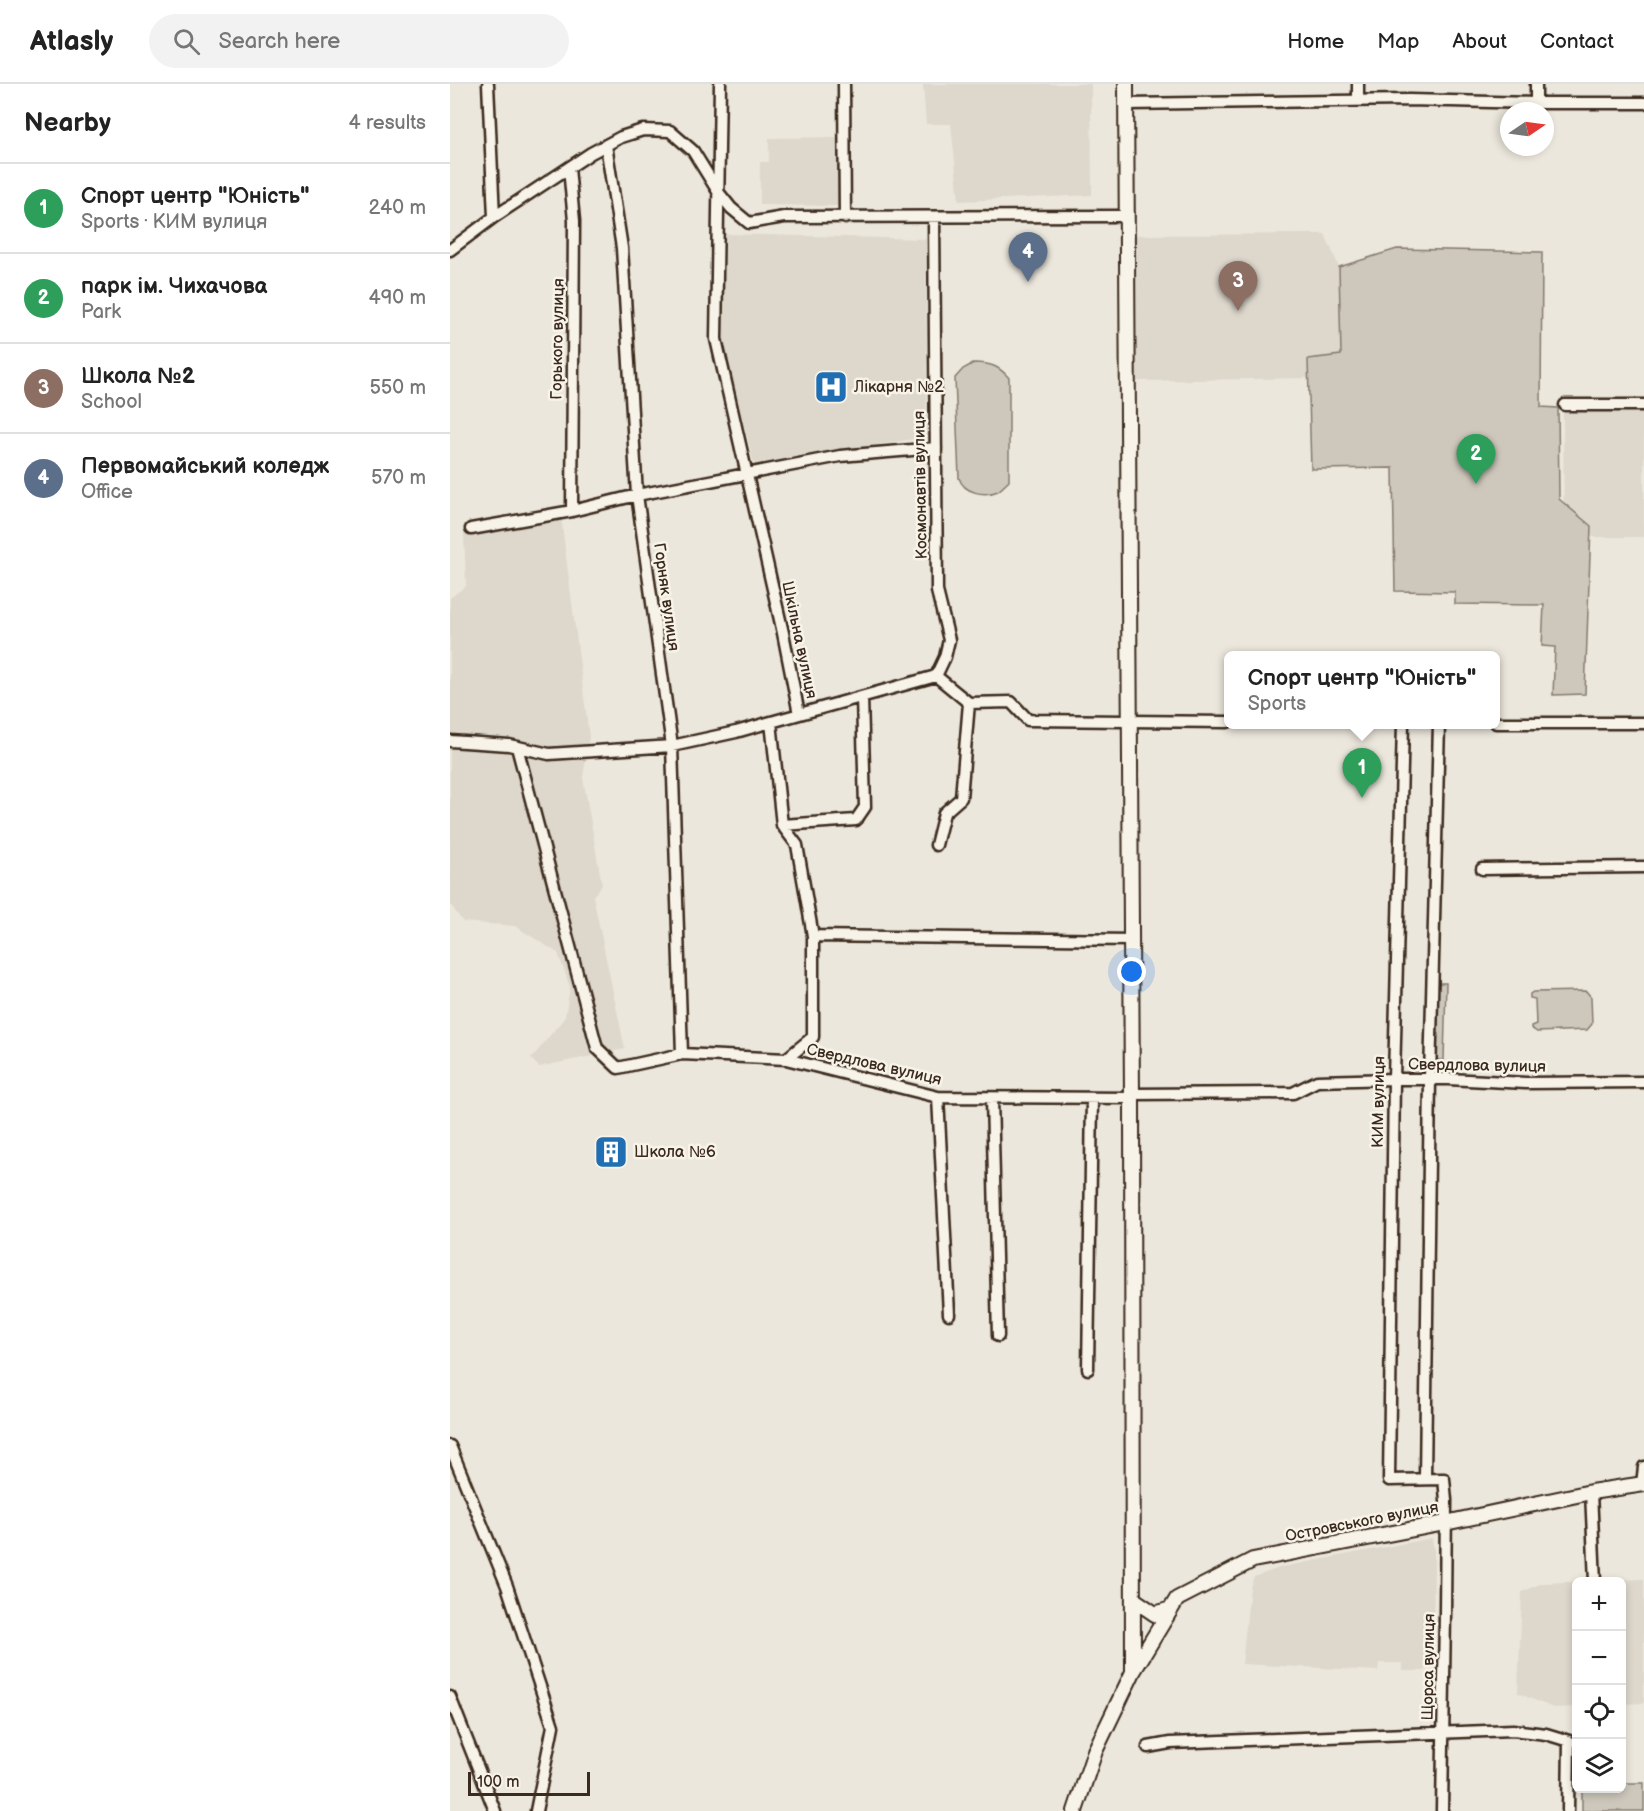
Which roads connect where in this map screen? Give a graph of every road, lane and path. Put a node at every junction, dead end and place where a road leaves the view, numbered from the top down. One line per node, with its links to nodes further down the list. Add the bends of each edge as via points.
1 (488, 84): 18 (street)
2 (720, 84): 15 (street, Шкільна вулиця)
3 (844, 84): 19 (street)
4 (1126, 84): 12 (main road)
5 (1358, 84): 7 (street)
6 (1536, 84): 9 (street)
7 (1358, 101): 8 (street); 12 (street)
8 (1500, 102)
9 (1536, 102)
10 (1554, 103): 11 (street)
11 (1644, 103)
12 (1127, 104): 16 (main road)
13 (606, 146): 14 (street); 15 (street, via 643,130 670,131 693,151); 25 (street, Горняк вулиця, via 622,248)
14 (569, 168): 18 (street); 26 (street, Горького вулиця, via 574,221)
15 (719, 193): 19 (street, via 749,222); 24 (street, Шкільна вулиця, via 716,339)
16 (1128, 216): 17 (street); 32 (main road)
17 (933, 217): 19 (street); 23 (street, Космонавтів вулиця)
18 (494, 218): 20 (street)
19 (845, 218)
20 (450, 250)
21 (1564, 405): 22 (street)
22 (1644, 405)
23 (936, 448): 24 (street, via 840,456); 28 (street, Космонавтів вулиця, via 937,591 949,640)
24 (747, 474): 25 (street); 31 (street, Шкільна вулиця)
25 (637, 495): 26 (street); 40 (street, Горняк вулиця)
26 (572, 511): 27 (street)
27 (471, 529)
28 (936, 676): 29 (street); 30 (street)
29 (862, 697): 31 (street); 42 (street, via 864,807 856,820)
30 (969, 703): 32 (street, via 1011,702 1028,720); 43 (street, via 961,798 944,813)
31 (799, 714): 33 (street, Шкільна вулиця)
32 (1130, 721): 34 (street); 47 (main road)
33 (771, 722): 40 (street, Шкільна вулиця); 42 (street)
34 (1224, 722)
35 (1500, 723): 36 (street)
36 (1644, 723)
37 (1403, 729): 51 (street, КИМ вулиця)
38 (1439, 729): 50 (street)
39 (450, 741): 41 (street, Шкільна вулиця)
40 (672, 746): 41 (street, Шкільна вулиця, via 549,754); 48 (street, Горняк вулиця)
41 (517, 747): 48 (street, Свердлова вулиця, via 597,1048 618,1068)
42 (782, 825): 46 (street, via 797,845)
43 (936, 845)
44 (1644, 867): 45 (street)
45 (1482, 869)
46 (813, 936): 47 (street); 49 (street, via 813,1037)
47 (1132, 940): 53 (main road)
48 (682, 1054): 49 (street, Свердлова вулиця)
49 (786, 1059): 54 (street, Свердлова вулиця)
50 (1430, 1078): 51 (street, Свердлова вулиця); 52 (street, Свердлова вулиця, via 1526,1083); 62 (street)
51 (1394, 1079): 53 (street, Свердлова вулиця, via 1317,1081 1293,1094); 62 (street, КИМ вулиця, via 1389,1480)
52 (1644, 1082)
53 (1132, 1096): 56 (street, Свердлова вулиця); 67 (main road)
54 (938, 1098): 55 (street, Свердлова вулиця); 57 (street)
55 (992, 1098): 56 (street, Свердлова вулиця); 58 (street)
56 (1092, 1098): 59 (street)
57 (949, 1314)
58 (998, 1336)
59 (1088, 1369)
60 (450, 1446): 74 (street, via 507,1586 554,1726)
61 (1644, 1467): 63 (street)
62 (1425, 1479): 65 (street, Щорса вулиця, via 1444,1479)
63 (1643, 1484): 64 (main road, Островського вулиця)
64 (1591, 1492): 65 (main road, Островського вулиця); 66 (street)
65 (1445, 1523): 68 (main road, Островського вулиця, via 1253,1560 1177,1599); 71 (street, Щорса вулиця)
66 (1595, 1577)
67 (1133, 1599): 68 (main road, via 1155,1614); 69 (main road)
68 (1171, 1609): 69 (main road, Островського вулиця)
69 (1133, 1672): 75 (main road, Островського вулиця, via 1095,1751)
70 (450, 1697): 73 (street)
71 (1443, 1733): 72 (street); 76 (street, Щорса вулиця); 77 (street, via 1513,1731 1569,1741)
72 (1148, 1747)
73 (495, 1811)
74 (536, 1811)
75 (1075, 1811)
76 (1442, 1811)
77 (1568, 1811)

